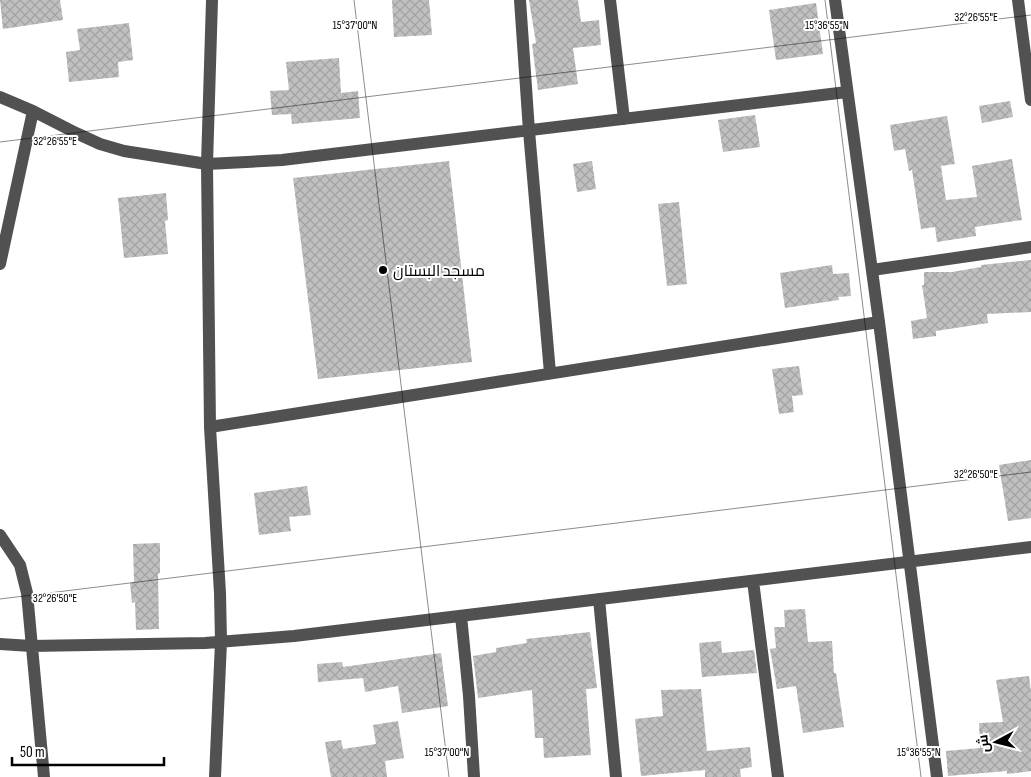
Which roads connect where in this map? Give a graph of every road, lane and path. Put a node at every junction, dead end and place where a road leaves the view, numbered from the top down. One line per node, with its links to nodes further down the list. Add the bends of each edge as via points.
1 (212, 0): 12 (street)
2 (520, 0): 11 (street)
3 (610, 0): 10 (street)
4 (835, 0): 6 (street)
5 (1018, 0): 8 (street)
6 (847, 92): 10 (street); 15 (street)
7 (0, 96): 9 (street)
8 (1031, 100)
9 (33, 111): 12 (street, via 100,144); 14 (street)
10 (624, 118): 11 (street)
11 (528, 131): 12 (street, via 282,160); 17 (street)
12 (207, 164): 18 (street)
13 (1031, 247): 15 (street)
14 (0, 264)
15 (872, 270): 16 (street)
16 (879, 322): 17 (street); 21 (street)
17 (550, 373): 18 (street)
18 (210, 427): 25 (street)
19 (0, 535): 27 (street, via 20,566 24,580)
20 (1031, 547): 21 (street)
21 (910, 562): 22 (street); 33 (street)
22 (753, 581): 23 (street); 32 (street)
23 (598, 599): 24 (street); 31 (street)
24 (461, 616): 25 (street); 30 (street)
25 (221, 642): 27 (street); 29 (street)
26 (0, 644): 27 (street)
27 (31, 646): 28 (street)
28 (44, 777)
29 (215, 777)
30 (474, 777)
31 (616, 777)
32 (778, 777)
33 (937, 777)

